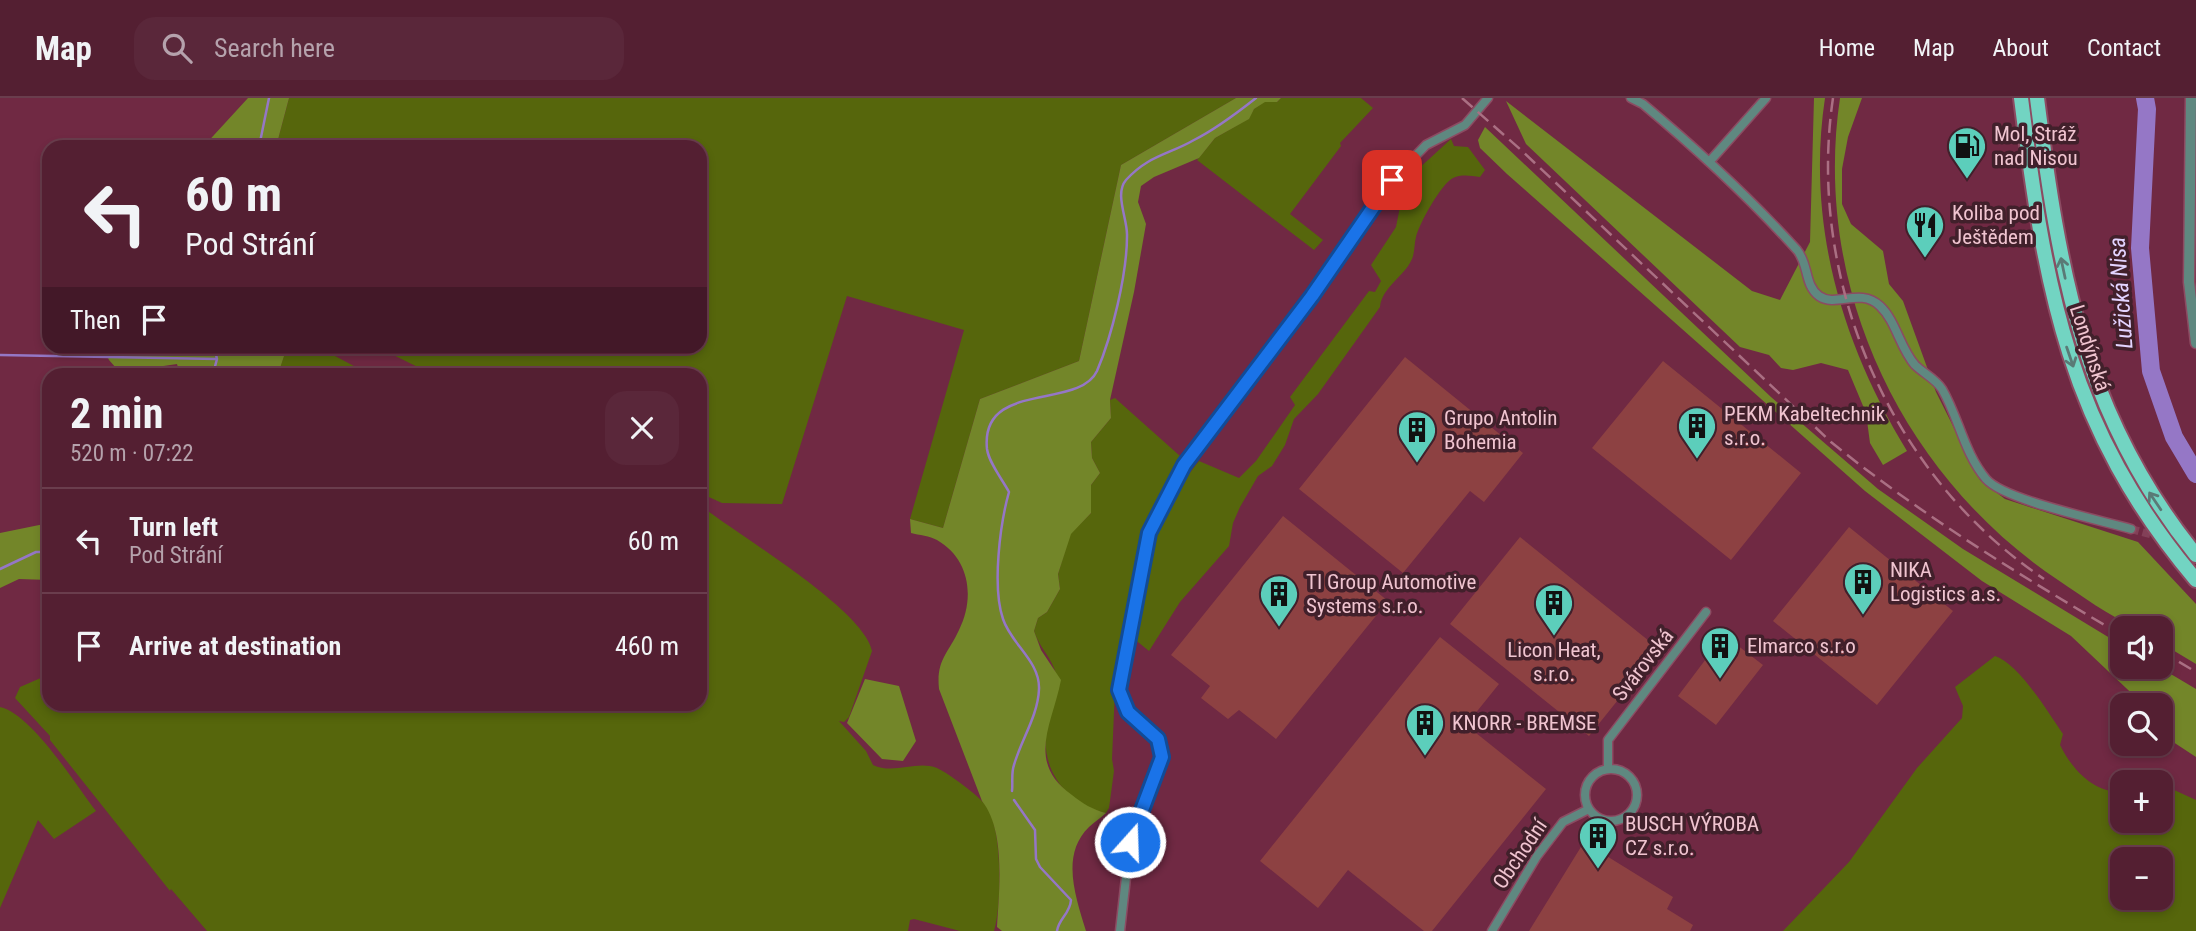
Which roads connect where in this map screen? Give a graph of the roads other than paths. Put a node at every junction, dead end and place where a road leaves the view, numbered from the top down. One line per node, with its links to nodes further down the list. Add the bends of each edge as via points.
1 (1488, 98): 17 (street, via 1465,125 1426,145 1392,180 1312,296 1184,465 1149,533 1119,690 1128,712 1158,739 1162,757 1130,842)
2 (1631, 98): 7 (street)
3 (1766, 98): 7 (street)
4 (2021, 98): 13 (highway, Londýnská, one-way to 13, via 2046,264 2083,396 2132,495)
5 (2037, 98): 12 (highway, Londýnská, one-way to 5, via 2129,457 2091,371 2064,274)
6 (2191, 98): 9 (street)
7 (1710, 161): 11 (street, via 1800,253 1818,295 1826,299 1861,296 1878,304 1913,363 1941,387 1960,435 1987,481 2009,494)
8 (2196, 266): 9 (street)
9 (2189, 282): 10 (street)
10 (2196, 343)
11 (2131, 529)
12 (2196, 555)
13 (2196, 580)
14 (1706, 612): 15 (street, Svárovská, via 1608,740)
15 (1608, 769): 16 (street, via 1588,782 1585,801); 16 (street, via 1633,781 1634,808 1620,820 1608,821)
16 (1589, 809): 18 (street, Obchodní, via 1563,822)
17 (1120, 931)
18 (1492, 931)

